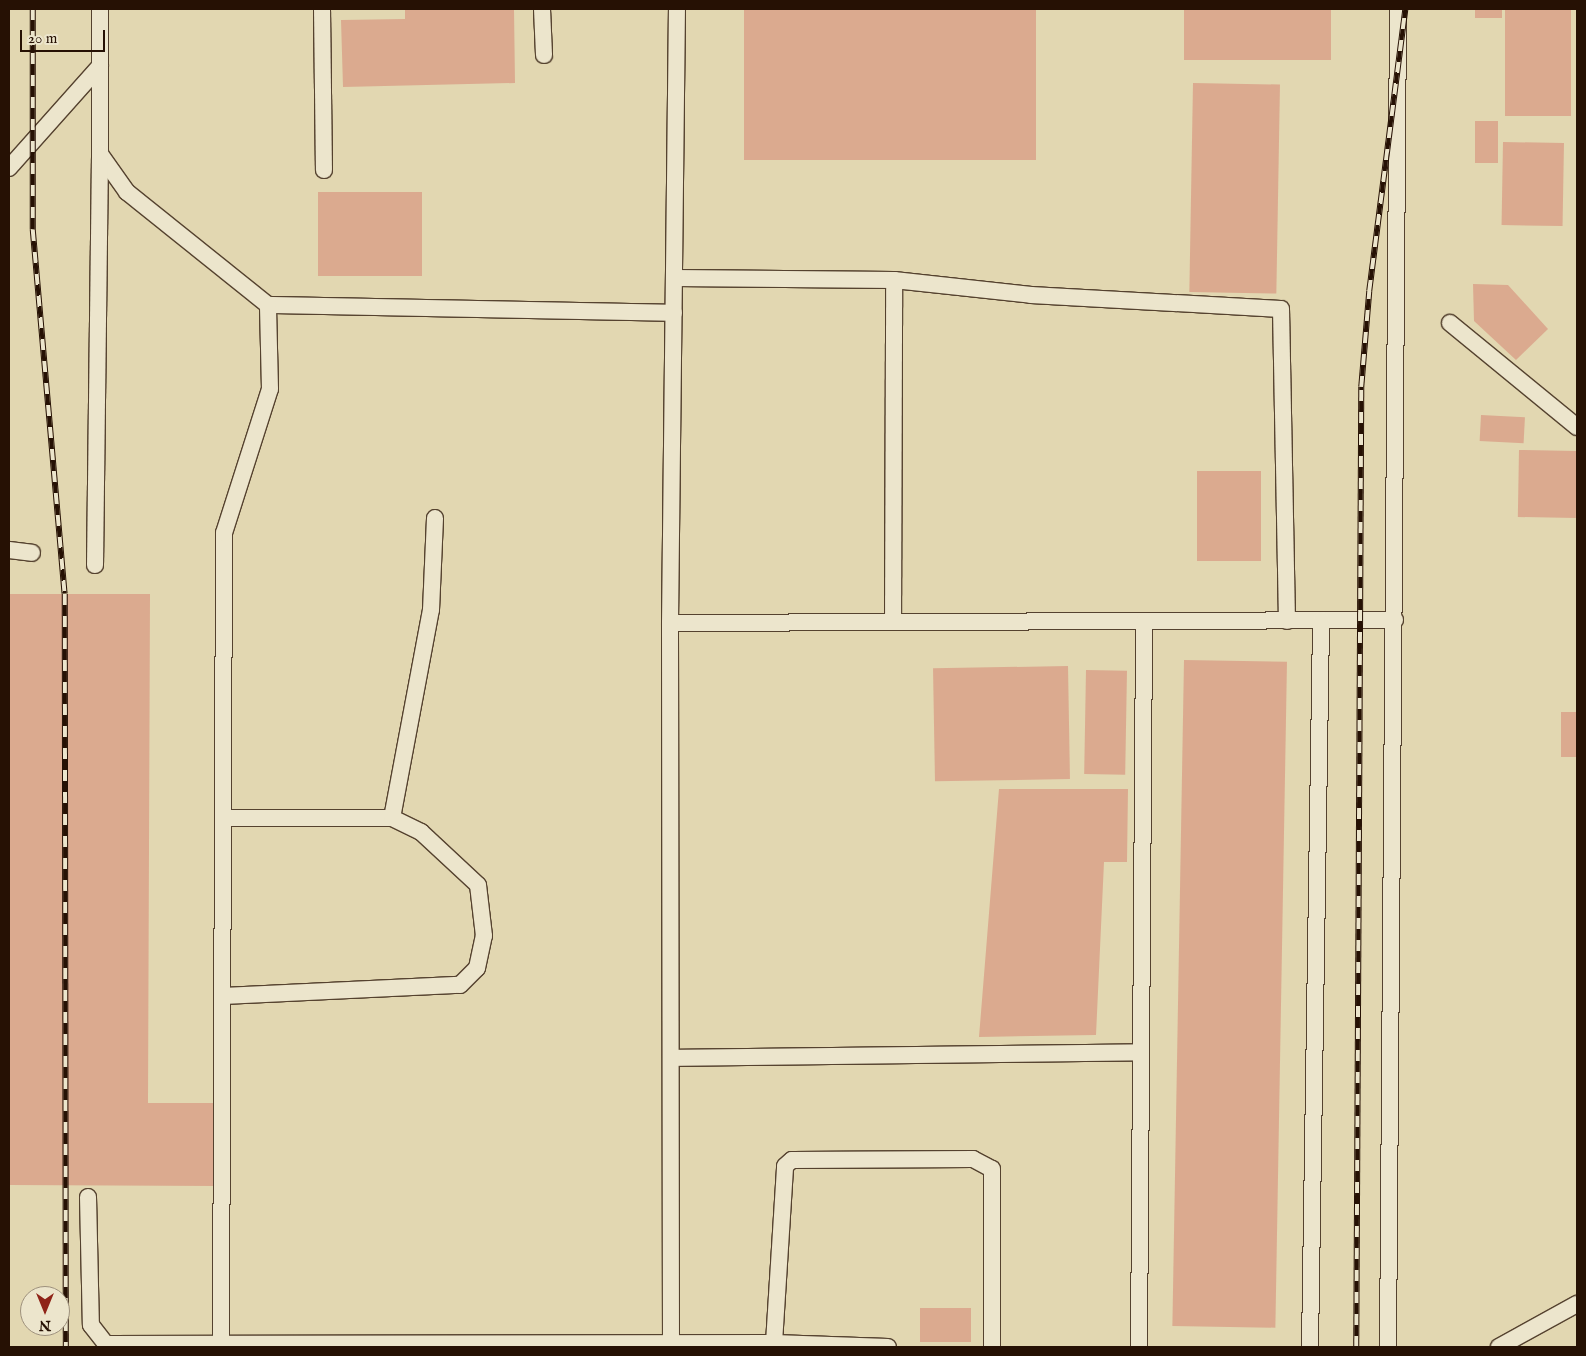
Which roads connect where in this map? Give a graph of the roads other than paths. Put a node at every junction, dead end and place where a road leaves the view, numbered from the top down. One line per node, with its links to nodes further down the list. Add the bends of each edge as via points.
1 (100, 9): 7 (lane)
2 (322, 9): 10 (lane)
3 (542, 9): 6 (lane)
4 (677, 9): 11 (lane)
5 (1398, 9): 22 (lane)
6 (544, 55)
7 (100, 66): 8 (lane); 9 (lane)
8 (100, 154): 13 (lane, via 128,192); 20 (lane)
9 (9, 168)
10 (324, 170)
11 (675, 278): 12 (lane); 14 (lane)
12 (894, 280): 23 (lane, via 1031,295 1281,309); 24 (lane)
13 (268, 305): 14 (lane); 27 (lane, via 270,389 224,533)
14 (674, 313): 26 (lane)
15 (1450, 323): 16 (lane)
16 (1577, 427)
17 (434, 518): 28 (lane, via 431,610)
18 (9, 550): 19 (lane)
19 (32, 553)
20 (95, 565)
21 (1321, 620): 22 (lane); 23 (lane); 40 (lane)
22 (1395, 620): 41 (lane)
23 (1286, 621): 25 (lane)
24 (893, 622): 25 (lane); 26 (lane)
25 (1144, 622): 30 (lane)
26 (670, 623): 31 (lane)
27 (224, 818): 28 (lane); 29 (lane)
28 (392, 818): 29 (lane, via 421,832 478,885 484,936 477,968 460,985)
29 (223, 996): 35 (lane)
30 (1140, 1052): 31 (lane); 39 (lane)
31 (671, 1058): 36 (lane)
32 (88, 1197): 35 (lane, via 91,1325 106,1344)
33 (1577, 1304): 42 (lane)
34 (774, 1343): 36 (lane); 37 (lane); 38 (lane, via 785,1166 792,1160 972,1159 992,1169)
35 (221, 1345): 36 (lane)
36 (671, 1345)
37 (888, 1347)
38 (992, 1347)
39 (1139, 1347)
40 (1310, 1347)
41 (1388, 1347)
42 (1499, 1347)

